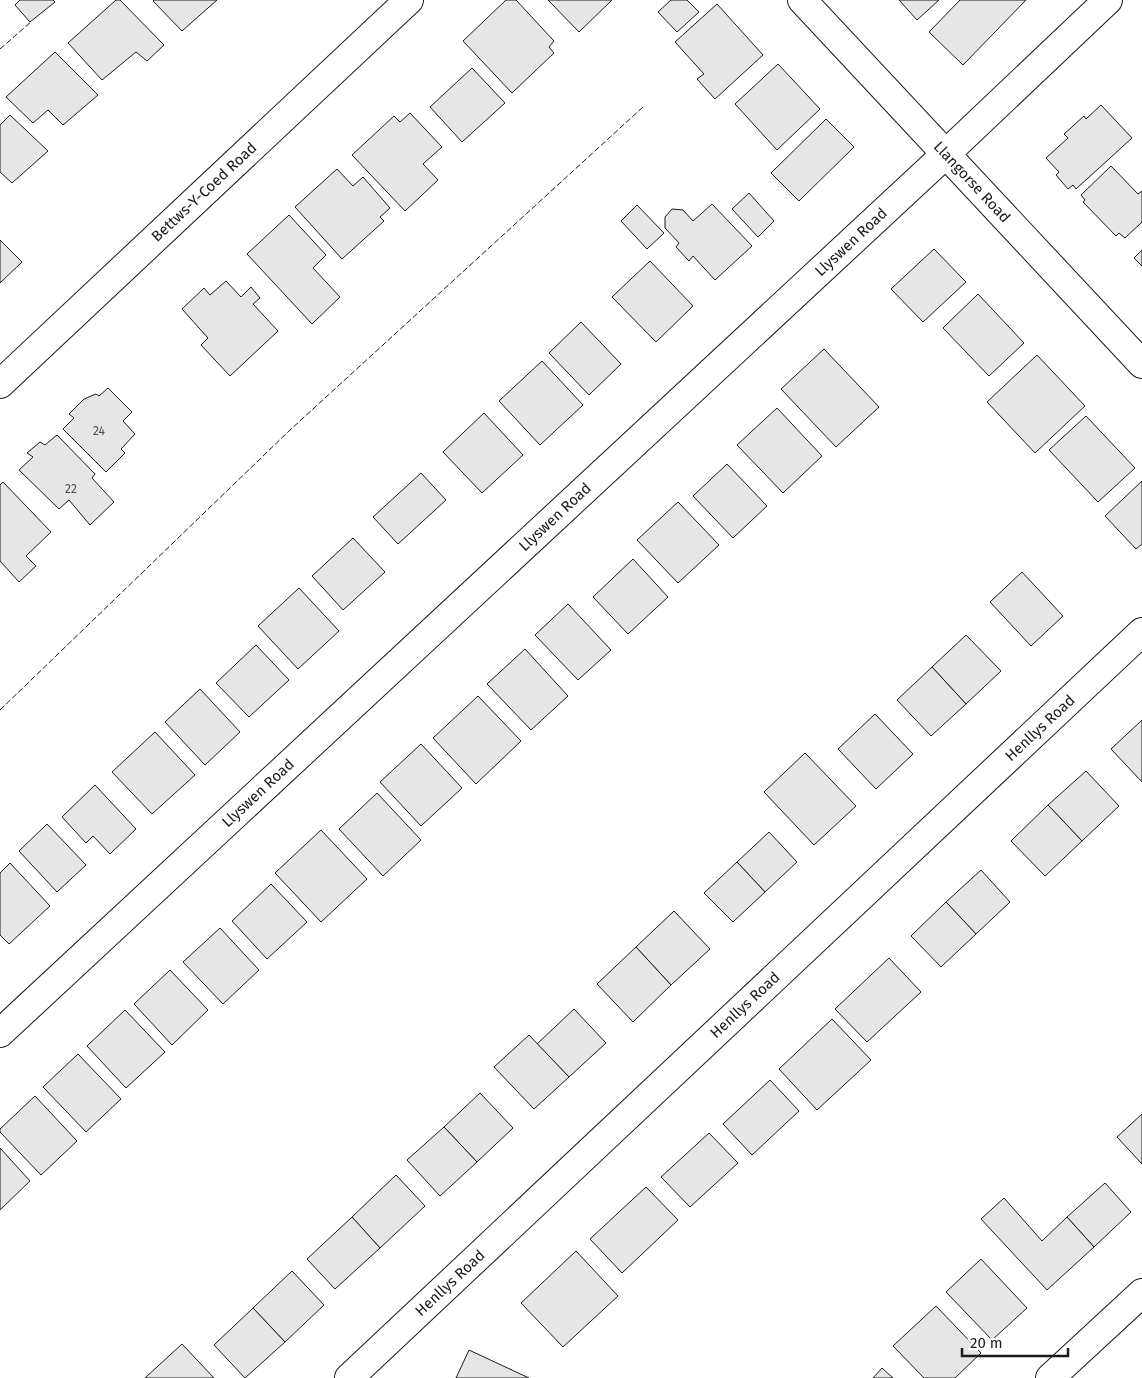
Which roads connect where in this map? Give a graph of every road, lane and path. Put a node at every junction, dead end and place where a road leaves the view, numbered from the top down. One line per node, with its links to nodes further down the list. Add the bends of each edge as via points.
1 (409, 0): 6 (street, Bettws-Y-Coed Road)
2 (802, 0): 4 (street, Llangorse Road)
3 (1108, 0): 4 (street, Llyswen Road)
4 (946, 154): 5 (street, Llangorse Road); 8 (street, Llyswen Road)
5 (1142, 364)
6 (0, 384)
7 (1142, 632): 10 (street, Henllys Road)
8 (0, 1033)
9 (1142, 1293): 11 (street)
10 (349, 1378)
11 (1050, 1378)

